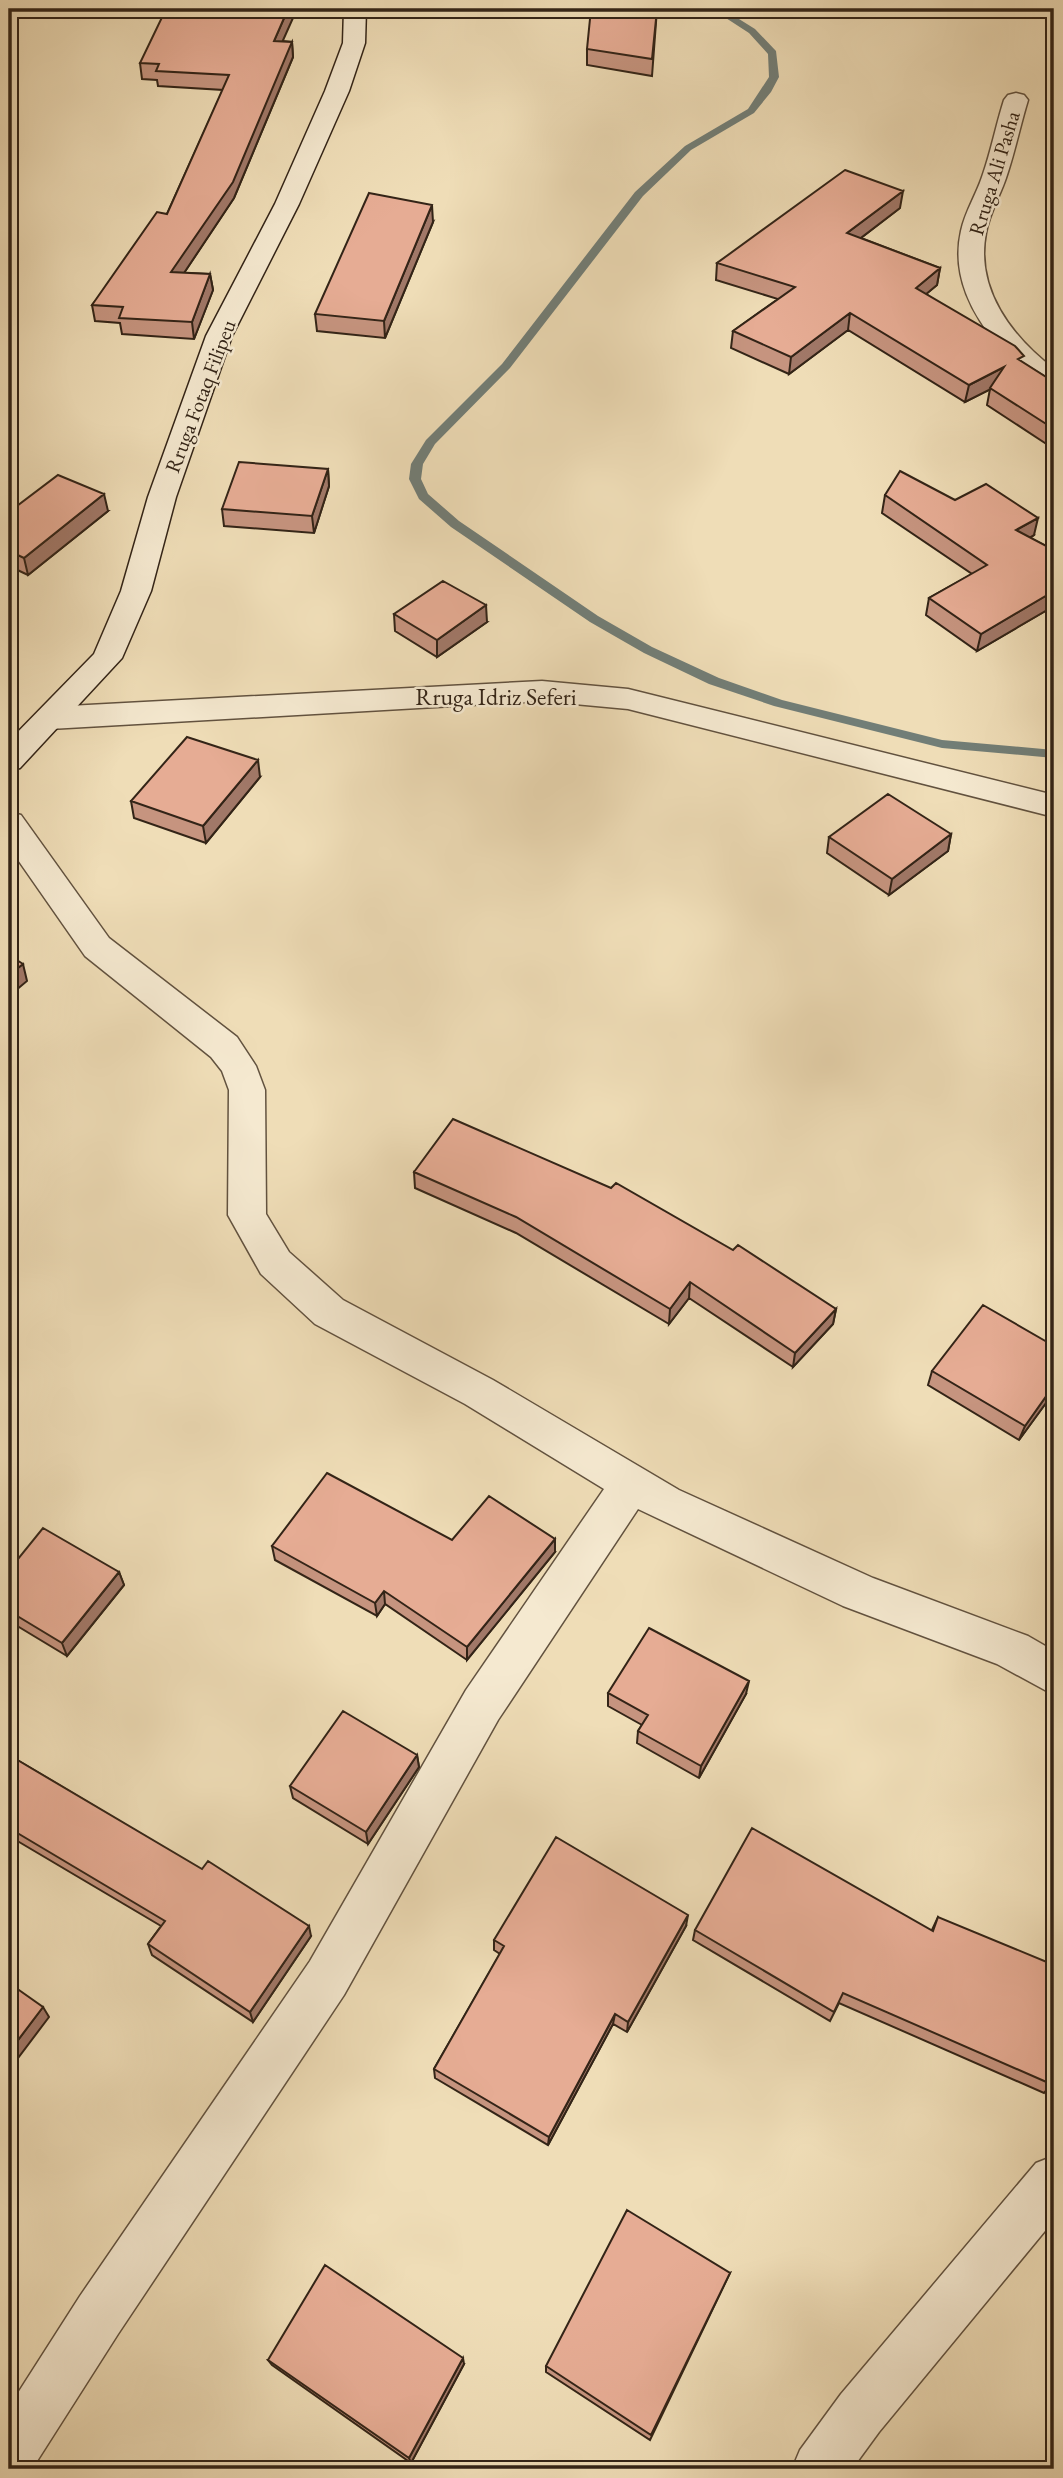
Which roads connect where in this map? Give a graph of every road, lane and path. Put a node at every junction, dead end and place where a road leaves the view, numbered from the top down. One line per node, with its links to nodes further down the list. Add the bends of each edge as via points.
1 (355, 9): 4 (street, Rruga Fotaq Filipeu, via 354,43 337,91 287,204 219,336 162,497 135,591 107,658)
2 (1016, 100): 3 (street, Rruga Ali Pasha, via 996,173 973,231 970,262 982,302 1011,347)
3 (1054, 382)
4 (50, 718): 5 (street, Rruga Fotaq Filipeu); 6 (street, Rruga Idriz Seferi, via 542,691 641,702)
5 (9, 760)
6 (1054, 806)
7 (9, 823): 8 (street, via 97,947 224,1047 238,1066 247,1090 247,1215 275,1263 328,1312 479,1392)
8 (631, 1484): 9 (street, via 846,1587 1012,1650); 11 (street, via 482,1705 327,1978)
9 (1054, 1674)
10 (1054, 2181): 12 (street, via 860,2413)
11 (9, 2456)
12 (819, 2469)

